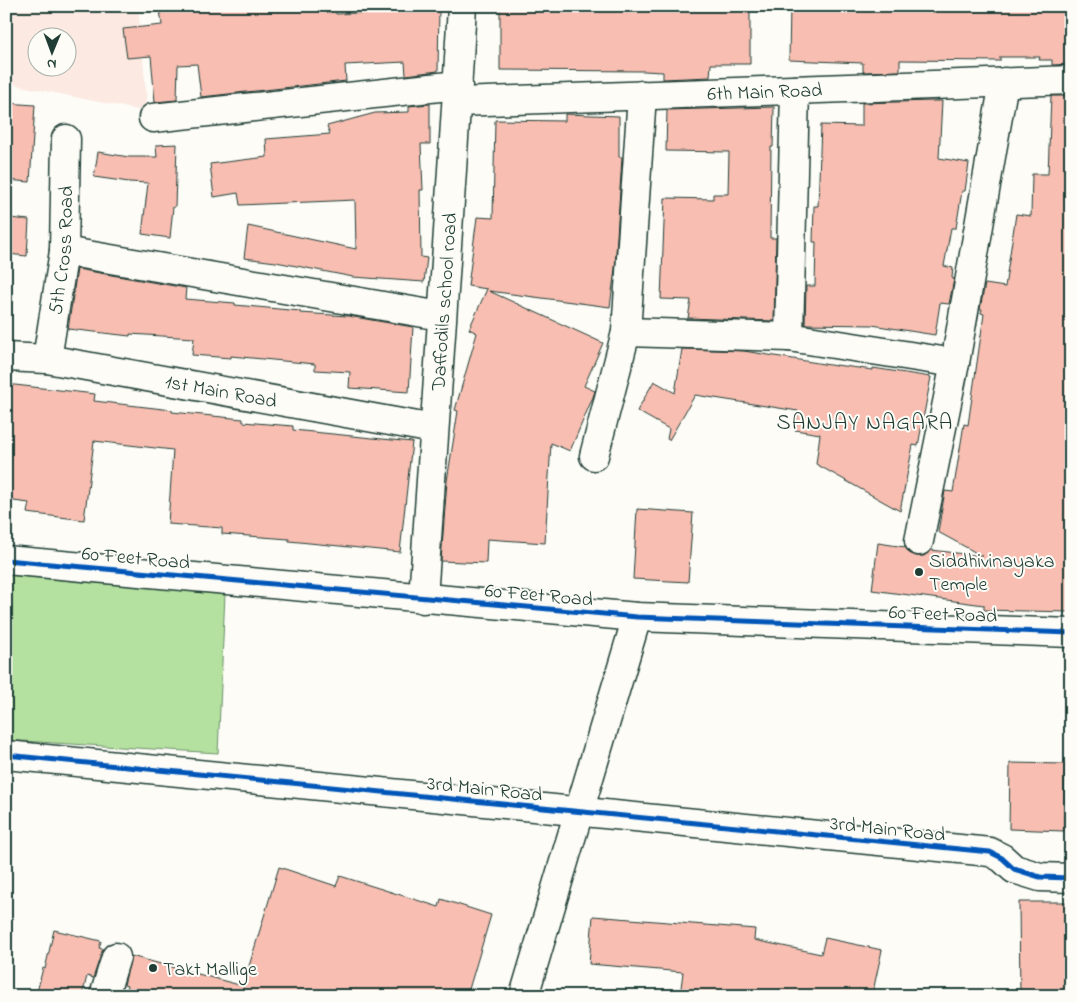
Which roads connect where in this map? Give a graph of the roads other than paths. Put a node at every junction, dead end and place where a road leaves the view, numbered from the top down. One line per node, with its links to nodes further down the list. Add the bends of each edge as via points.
1 (462, 6): 5 (street, Daffodils school road)
2 (1071, 80): 3 (street, 6th Main Road)
3 (1004, 82): 4 (street, 6th Main Road); 15 (street)
4 (795, 90): 6 (street, 6th Main Road); 12 (street)
5 (458, 93): 6 (street, 6th Main Road); 7 (street, 6th Main Road); 10 (street, Daffodils school road)
6 (642, 95): 11 (street)
7 (153, 118)
8 (66, 139): 9 (street, 5th Cross Road)
9 (64, 251): 10 (street); 14 (street, 5th Cross Road)
10 (441, 316): 16 (street, Daffodils school road)
11 (626, 332): 12 (street); 17 (street)
12 (789, 337): 15 (street)
13 (6, 357): 14 (street, 1st Main Road)
14 (47, 359): 16 (street, 1st Main Road)
15 (954, 363): 18 (street)
16 (434, 429): 20 (street, Daffodils school road)
17 (594, 456)
18 (919, 542)
19 (6, 560): 20 (street, 60 Feet Road)
20 (423, 599): 21 (street, 60 Feet Road)
21 (636, 617): 22 (street, 60 Feet Road); 24 (street)
22 (1071, 633)
23 (6, 755): 24 (street, 3rd Main Road)
24 (578, 812): 25 (street, 3rd Main Road, via 990,852 1014,869 1040,877); 28 (street)
25 (1071, 878)
26 (116, 957): 27 (street)
27 (104, 996)
28 (524, 996)

